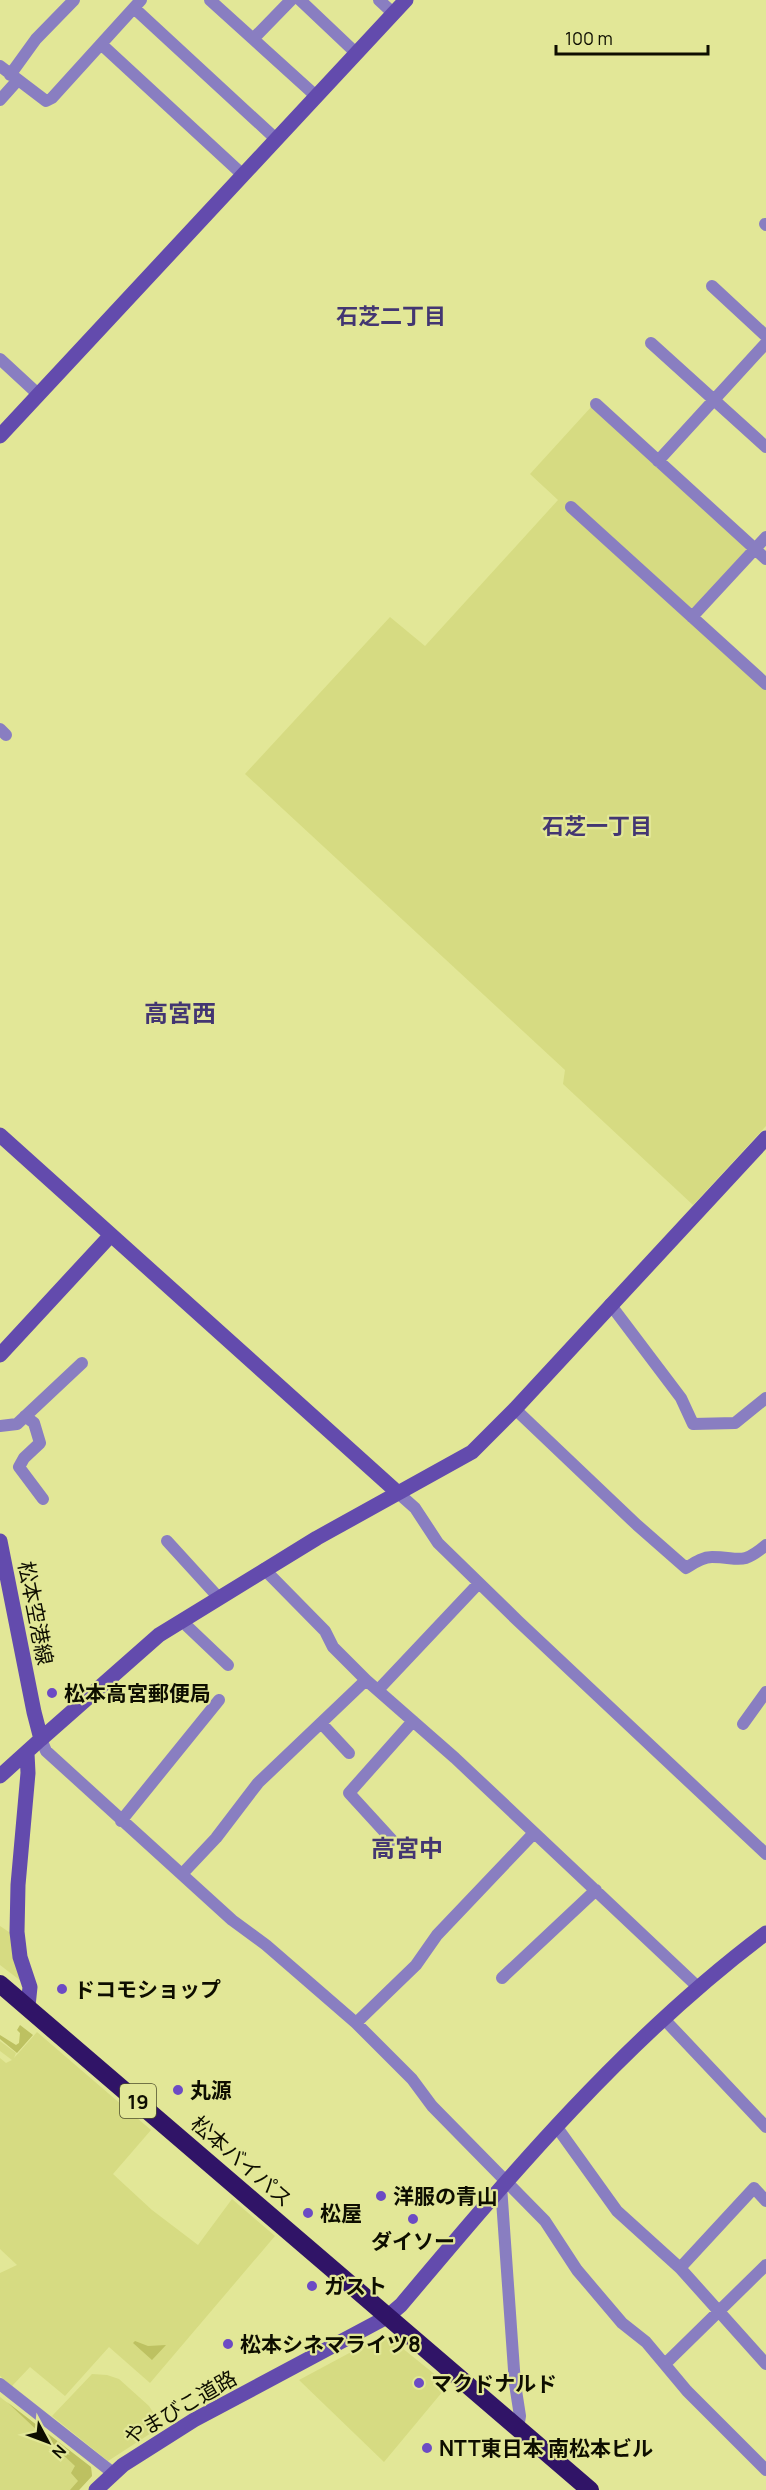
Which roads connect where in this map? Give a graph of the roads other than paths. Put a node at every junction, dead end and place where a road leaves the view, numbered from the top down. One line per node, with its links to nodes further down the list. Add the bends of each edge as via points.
1 (74, 0): 12 (street)
2 (291, 0): 9 (street)
3 (300, 0): 11 (street)
4 (379, 0): 8 (street)
5 (406, 0): 8 (street)
6 (217, 2): 9 (street)
7 (138, 4): 10 (street); 15 (street)
8 (393, 14): 11 (street)
9 (253, 39): 13 (street)
10 (101, 44): 12 (street, via 46,101); 16 (street)
11 (356, 53): 13 (street)
12 (9, 74): 14 (street)
13 (316, 96): 15 (street)
14 (0, 100)
15 (276, 139): 16 (street)
16 (243, 175): 22 (street)
17 (712, 286): 18 (street)
18 (766, 336)
19 (651, 343): 23 (street)
20 (766, 343): 23 (street)
21 (0, 359): 22 (street)
22 (39, 395): 25 (street)
23 (713, 401): 26 (street); 27 (street)
24 (596, 404): 27 (street)
25 (0, 436)
26 (766, 447)
27 (658, 461): 30 (street)
28 (571, 507): 32 (street)
29 (766, 537): 30 (street)
30 (755, 549): 31 (street); 32 (street)
31 (766, 559)
32 (692, 617): 33 (street)
33 (766, 684)
34 (0, 1135): 36 (street)
35 (766, 1138): 37 (street)
36 (111, 1235): 38 (street); 44 (street)
37 (610, 1304): 40 (street, via 681,1398 693,1424 735,1423); 41 (street)
38 (0, 1355)
39 (82, 1363): 42 (street)
40 (766, 1398)
41 (515, 1409): 44 (street, via 472,1452); 48 (street, via 686,1568 712,1557 735,1561)
42 (26, 1416): 43 (street, via 17,1424); 45 (street, via 34,1423 40,1443 19,1467)
43 (0, 1426)
44 (397, 1492): 49 (street); 50 (street, via 415,1508 438,1543)
45 (43, 1499)
46 (0, 1541): 61 (street, 松本空港線)
47 (167, 1541): 51 (street)
48 (766, 1545)
49 (264, 1569): 51 (street); 54 (street)
50 (479, 1583): 55 (street); 68 (street)
51 (219, 1598): 61 (street, via 159,1635)
52 (188, 1627): 53 (street)
53 (228, 1665)
54 (366, 1680): 55 (street); 59 (street)
55 (378, 1690): 58 (street)
56 (766, 1692): 60 (street)
57 (219, 1700): 65 (street)
58 (413, 1721): 66 (street); 67 (street, via 349,1793)
59 (321, 1723): 63 (street); 69 (street, via 258,1783)
60 (743, 1724)
61 (41, 1740): 62 (street); 65 (street, via 46,1751)
62 (27, 1753): 64 (street); 75 (street, via 17,1932 30,1987)
63 (349, 1753)
64 (0, 1776)
65 (121, 1821): 69 (street)
66 (534, 1833): 70 (street); 77 (street, via 437,1935 416,1965)
67 (392, 1840)
68 (766, 1854)
69 (183, 1873): 77 (street, via 232,1920)
70 (596, 1890): 72 (street); 74 (street)
71 (766, 1933): 74 (street, やまびこ道路)
72 (502, 1978)
73 (0, 1984): 75 (highway, 松本バイパス / 19)
74 (699, 1988): 76 (street, やまびこ道路)
75 (28, 2006): 85 (highway, 松本バイパス / 19)
76 (664, 2019): 78 (street, やまびこ道路); 79 (street)
77 (356, 2023): 80 (street, via 412,2079)
78 (556, 2126): 80 (street, やまびこ道路); 83 (street, via 617,2211)
79 (766, 2127)
80 (504, 2184): 85 (street, やまびこ道路); 87 (street, via 545,2221 600,2298); 89 (street)
81 (766, 2201): 83 (street, via 754,2188)
82 (766, 2265): 84 (street)
83 (680, 2268): 84 (street)
84 (718, 2313): 86 (street); 87 (street)
85 (387, 2317): 89 (highway, 松本バイパス / 19); 91 (street, やまびこ道路, via 194,2420)
86 (765, 2361)
87 (665, 2364): 90 (street)
88 (0, 2384): 91 (street)
89 (518, 2428): 93 (highway, 松本バイパス / 19)
90 (766, 2470)
91 (113, 2473): 92 (street, やまびこ道路)
92 (96, 2490)
93 (590, 2490)

